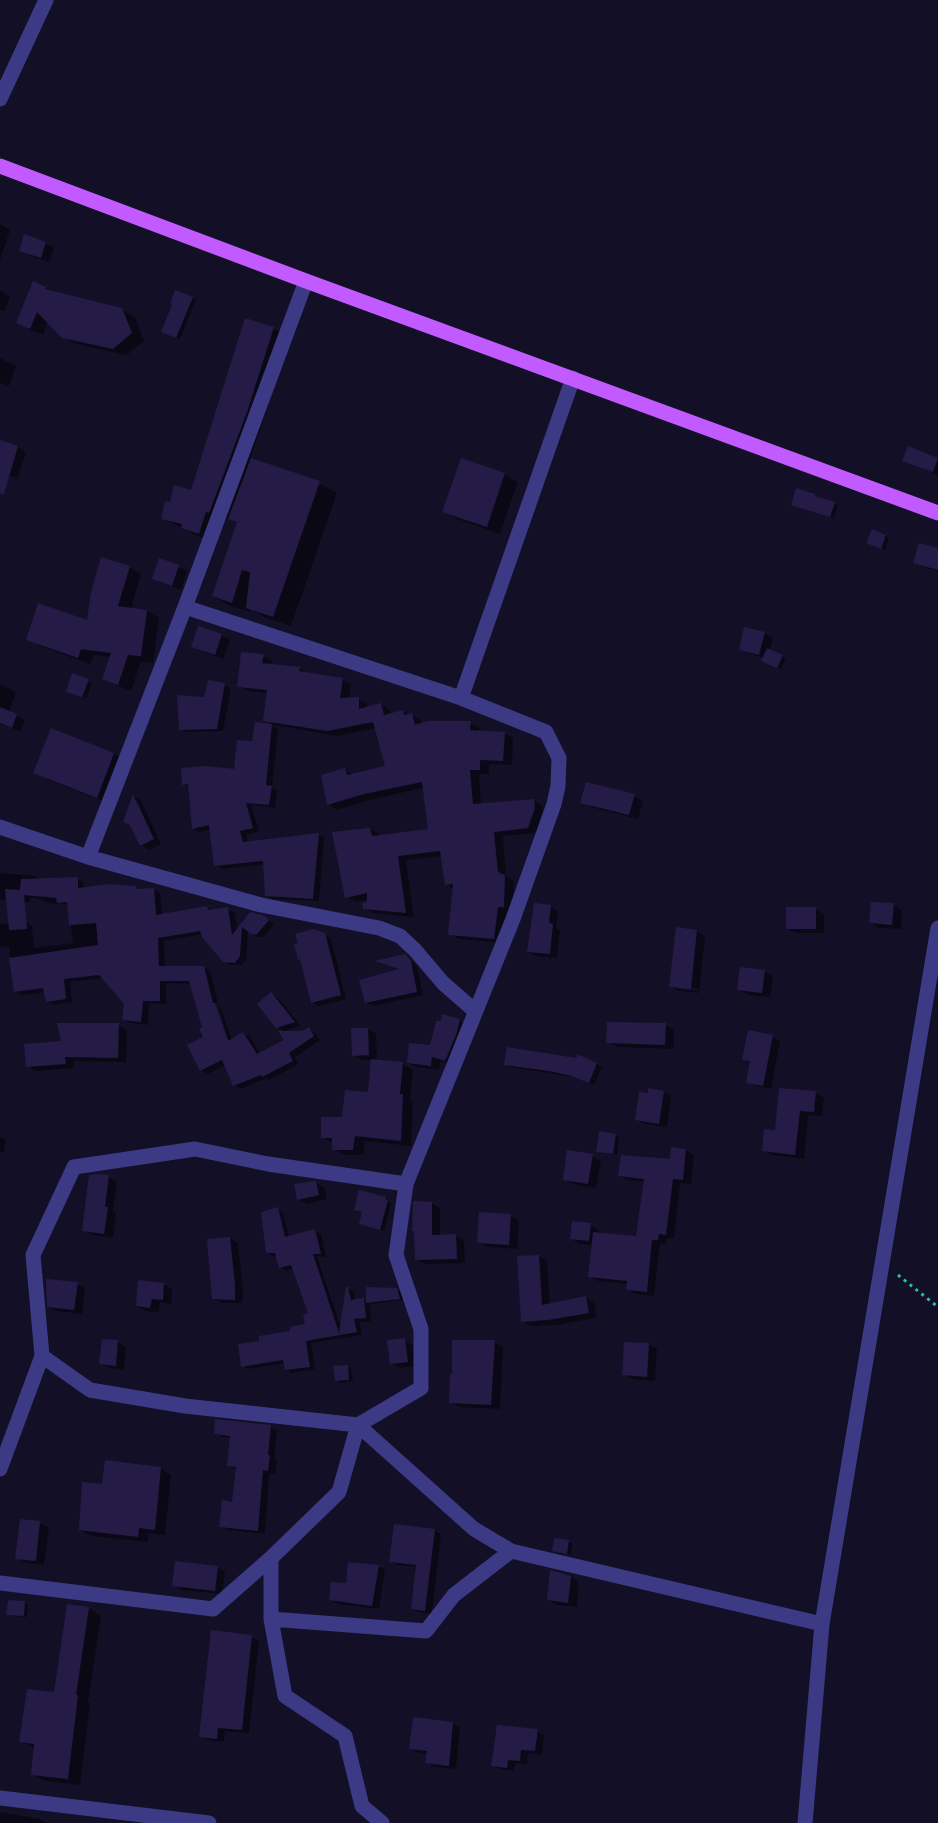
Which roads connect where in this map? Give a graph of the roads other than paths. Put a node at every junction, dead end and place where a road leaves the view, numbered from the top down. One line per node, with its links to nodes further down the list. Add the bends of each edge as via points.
1 (46, 0): 2 (street)
2 (0, 99)
3 (0, 166): 4 (main road)
4 (306, 281): 5 (main road); 7 (street)
5 (573, 378): 6 (main road); 8 (street)
6 (938, 513)
7 (185, 607): 8 (street); 10 (street)
8 (461, 698): 12 (street, via 546,732 559,758 554,804)
9 (0, 827): 10 (street)
10 (88, 857): 12 (street, via 261,905 379,928 400,936)
11 (938, 928): 21 (street)
12 (475, 1011): 13 (street)
13 (406, 1184): 14 (street, via 195,1149 75,1167 33,1255); 15 (street, via 396,1255 421,1329 421,1388)
14 (42, 1356): 15 (street, via 90,1390 185,1406); 16 (street)
15 (358, 1425): 17 (street, via 474,1529); 18 (street, via 339,1492)
16 (0, 1469)
17 (511, 1551): 20 (street, via 454,1595 426,1631); 21 (street)
18 (271, 1558): 19 (street, via 213,1609); 20 (street)
19 (0, 1583)
20 (271, 1619): 24 (street, via 285,1696 345,1736 362,1806)
21 (822, 1624): 25 (street)
22 (0, 1798): 23 (street)
23 (209, 1823)
24 (382, 1823)
25 (805, 1823)

